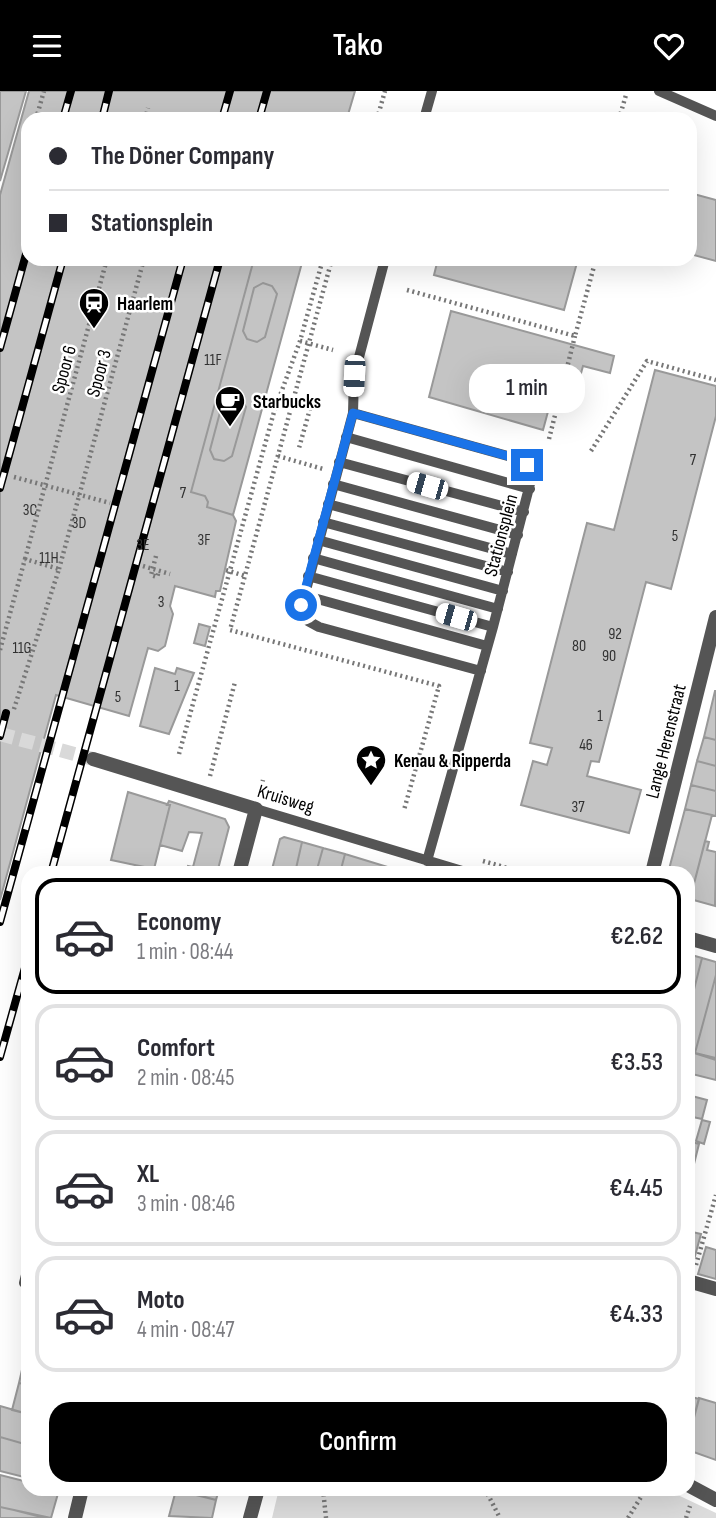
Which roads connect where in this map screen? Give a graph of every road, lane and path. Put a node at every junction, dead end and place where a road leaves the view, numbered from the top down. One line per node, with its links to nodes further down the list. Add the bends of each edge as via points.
1 (44, 91): 7 (path)
2 (385, 91): 9 (path)
3 (432, 91): 10 (lane)
4 (659, 91): 12 (lane)
5 (626, 95): 11 (path)
6 (148, 108): 8 (path)
7 (38, 112)
8 (147, 112)
9 (379, 112)
10 (426, 112)
11 (624, 112)
12 (716, 116)
13 (105, 266): 35 (path, Spoor 6)
14 (142, 266): 37 (path, Spoor 3)
15 (321, 266): 21 (path)
16 (330, 266): 22 (path)
17 (383, 266): 27 (lane, via 354,376)
18 (594, 266): 20 (path)
19 (407, 290): 20 (path)
20 (575, 336): 29 (path)
21 (300, 341): 22 (path); 25 (path)
22 (309, 343): 23 (path); 26 (path)
23 (333, 350)
24 (716, 380): 31 (path, via 647,361)
25 (278, 399): 26 (path); 51 (path)
26 (292, 403): 30 (path, via 310,409); 54 (path)
27 (353, 413): 28 (lane); 36 (lane, Stationsplein, via 522,461 530,473)
28 (346, 437): 32 (lane); 36 (lane)
29 (549, 439)
30 (299, 448)
31 (591, 451)
32 (339, 462): 34 (lane); 40 (lane)
33 (14, 477): 35 (path)
34 (333, 484): 39 (lane); 42 (lane)
35 (46, 486): 37 (path); 47 (path, Spoor 6)
36 (530, 489): 40 (lane, Stationsplein)
37 (80, 495): 38 (path); 49 (path, Spoor 3)
38 (110, 503)
39 (328, 504): 41 (lane); 44 (lane)
40 (524, 512): 42 (lane, Stationsplein)
41 (323, 522): 43 (lane); 52 (lane)
42 (518, 535): 44 (lane, Stationsplein)
43 (318, 540): 46 (lane); 56 (lane)
44 (512, 554): 52 (lane, Stationsplein)
45 (156, 556): 50 (path, via 151,575 157,577)
46 (313, 558): 55 (lane); 58 (lane)
47 (25, 559): 49 (path); 62 (path, Spoor 6)
48 (143, 566): 50 (path)
49 (59, 569): 65 (path, Spoor 3)
50 (159, 571): 53 (path)
51 (228, 571): 54 (path); 66 (path)
52 (508, 572): 56 (lane, Stationsplein)
53 (170, 574)
54 (244, 576): 72 (path, via 230,630 439,686)
55 (308, 576): 57 (lane); 60 (lane)
56 (503, 591): 58 (lane, Stationsplein)
57 (303, 595): 61 (lane); 63 (lane, via 302,612 312,624)
58 (498, 609): 60 (lane, Stationsplein)
59 (716, 617): 76 (street, Lange Herenstraat)
60 (493, 627): 61 (lane, Stationsplein)
61 (488, 646): 63 (lane, Stationsplein)
62 (0, 650)
63 (481, 671): 73 (lane, Stationsplein)
64 (235, 683): 68 (path)
65 (13, 712)
66 (179, 754)
67 (93, 759): 71 (street, Kruisweg)
68 (210, 779)
69 (263, 780): 70 (path)
70 (260, 794)
71 (256, 809): 73 (lane, Kruisweg); 74 (street)
72 (404, 810)
73 (427, 861): 75 (lane, Kruisweg)
74 (241, 866)
75 (444, 866)
76 (654, 866)
77 (695, 940): 78 (street)
78 (716, 946)
79 (716, 1195): 80 (path)
80 (695, 1264)
81 (695, 1283): 82 (street)
82 (716, 1289)
83 (695, 1489): 89 (street)
84 (80, 1496): 90 (street)
85 (256, 1496): 91 (street)
86 (324, 1496): 92 (path)
87 (489, 1496): 93 (path)
88 (642, 1496): 94 (path)
89 (716, 1500)
90 (75, 1518)
91 (250, 1518)
92 (326, 1518)
93 (500, 1518)
94 (628, 1518)

